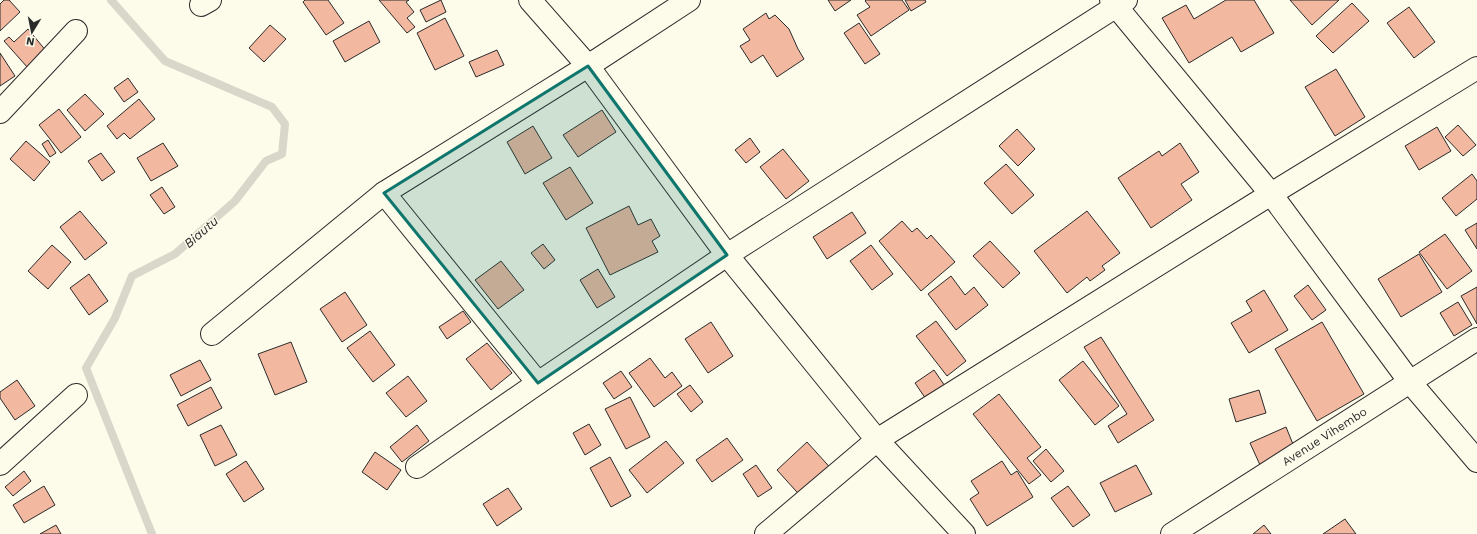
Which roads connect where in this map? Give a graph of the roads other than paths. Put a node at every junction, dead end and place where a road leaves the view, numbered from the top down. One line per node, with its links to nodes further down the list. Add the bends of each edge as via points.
1 (530, 0): 5 (street)
2 (689, 0): 5 (street)
3 (1118, 2): 9 (street); 10 (street)
4 (76, 31): 7 (street)
5 (588, 66): 8 (street); 10 (street)
6 (1477, 68): 9 (street)
7 (0, 112)
8 (384, 193): 11 (street); 14 (street)
9 (1271, 194): 13 (street); 16 (street)
10 (727, 254): 14 (street); 16 (street)
11 (212, 334)
12 (1477, 339): 13 (street, Avenue Vihembo)
13 (1410, 382): 17 (street); 22 (street, Avenue Vihembo)
14 (538, 383): 19 (street)
15 (76, 395): 18 (street)
16 (877, 440): 20 (street); 21 (street)
17 (1477, 461)
18 (0, 464)
19 (417, 467)
20 (766, 534)
21 (964, 534)
22 (1172, 534)

